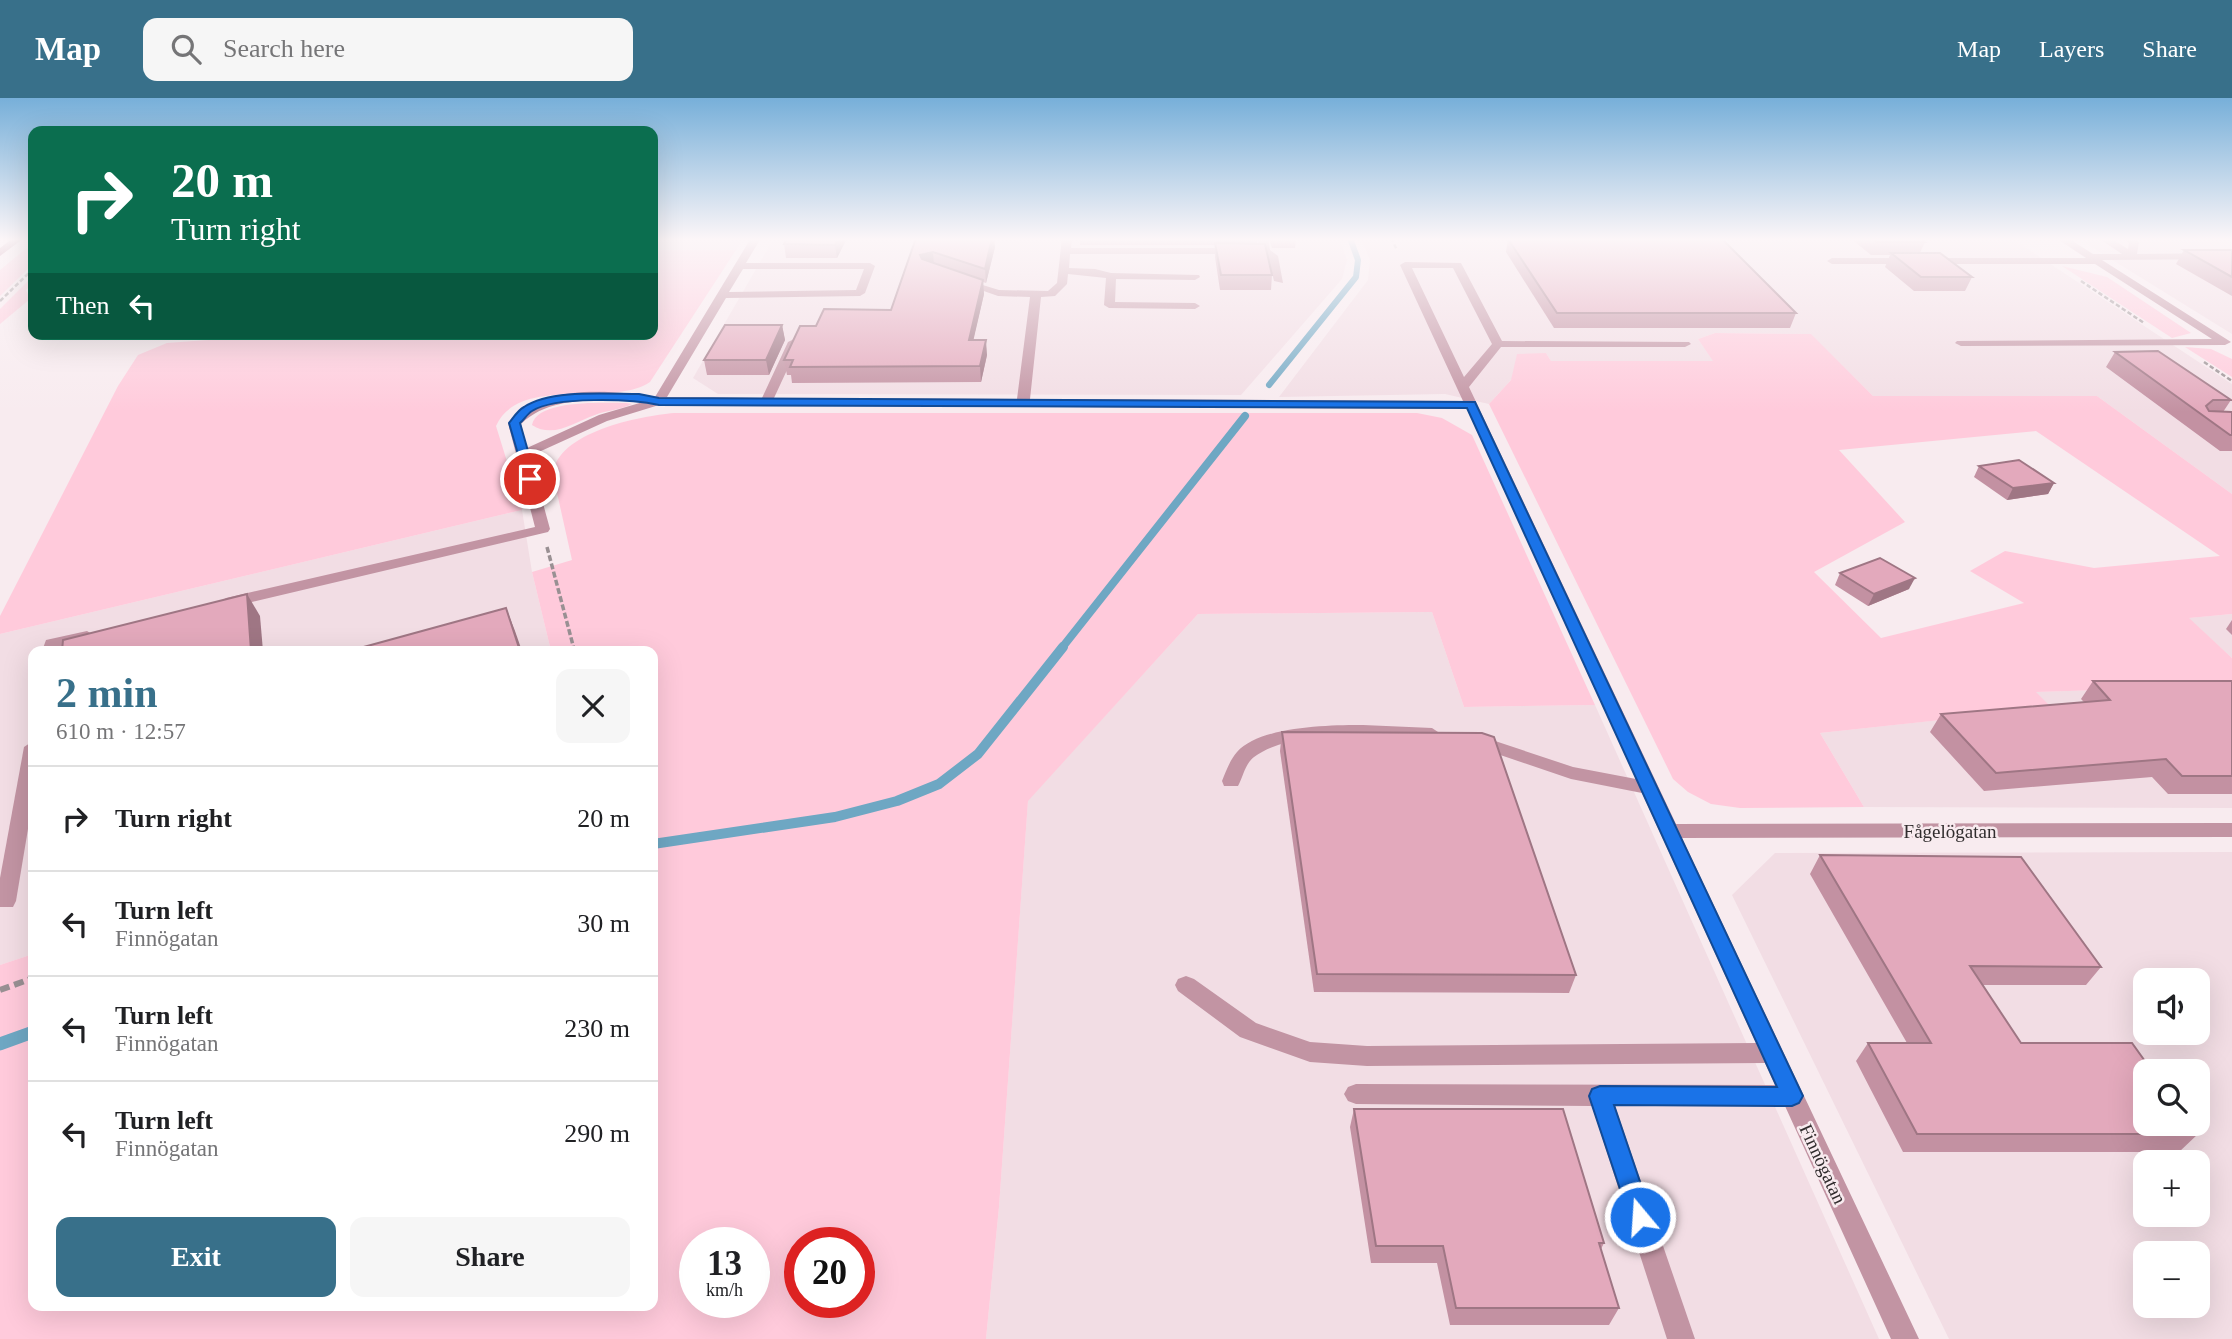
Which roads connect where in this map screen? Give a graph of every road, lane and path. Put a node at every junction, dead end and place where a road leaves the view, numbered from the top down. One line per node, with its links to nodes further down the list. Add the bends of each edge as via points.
1 (721, 296): 17 (street)
2 (1036, 296): 19 (street)
3 (1110, 296): 8 (street, via 1109,305)
4 (1420, 296): 16 (street, Finnögatan)
5 (1473, 296): 12 (street, Finnögatan)
6 (2103, 296): 10 (path)
7 (2152, 296): 14 (street)
8 (1195, 306)
9 (796, 336): 18 (street)
10 (2173, 342): 11 (street); 14 (street); 15 (path)
11 (1961, 343)
12 (1498, 344): 13 (street); 16 (street)
13 (1685, 344)
14 (2228, 344)
15 (2232, 381)
16 (1463, 387): 20 (street, Finnögatan)
17 (659, 401): 18 (street); 21 (street, via 603,418); 21 (street, via 582,398 539,404 514,423)
18 (766, 402): 19 (street)
19 (1023, 403): 20 (street)
20 (1471, 405): 29 (street, Finnögatan)
21 (524, 454): 22 (street)
22 (542, 529): 23 (street); 26 (path)
23 (214, 606)
24 (106, 631): 25 (street)
25 (51, 646)
26 (574, 646)
27 (28, 776): 32 (street)
28 (1231, 780): 29 (street, via 1245,754 1276,739 1366,729 1458,737 1571,773)
29 (1649, 788): 31 (street, Finnögatan)
30 (2232, 830): 31 (street, Fågelögatan)
31 (1669, 831): 36 (street, Finnögatan)
32 (6, 901)
33 (28, 980): 35 (path)
34 (1186, 985): 36 (street, via 1248,1030 1310,1052 1367,1056)
35 (0, 989)
36 (1772, 1053): 39 (street, Finnögatan)
37 (1356, 1094): 38 (street)
38 (1600, 1096): 39 (street); 40 (street)
39 (1792, 1096): 41 (street, Finnögatan)
40 (1681, 1339)
41 (1905, 1339)

